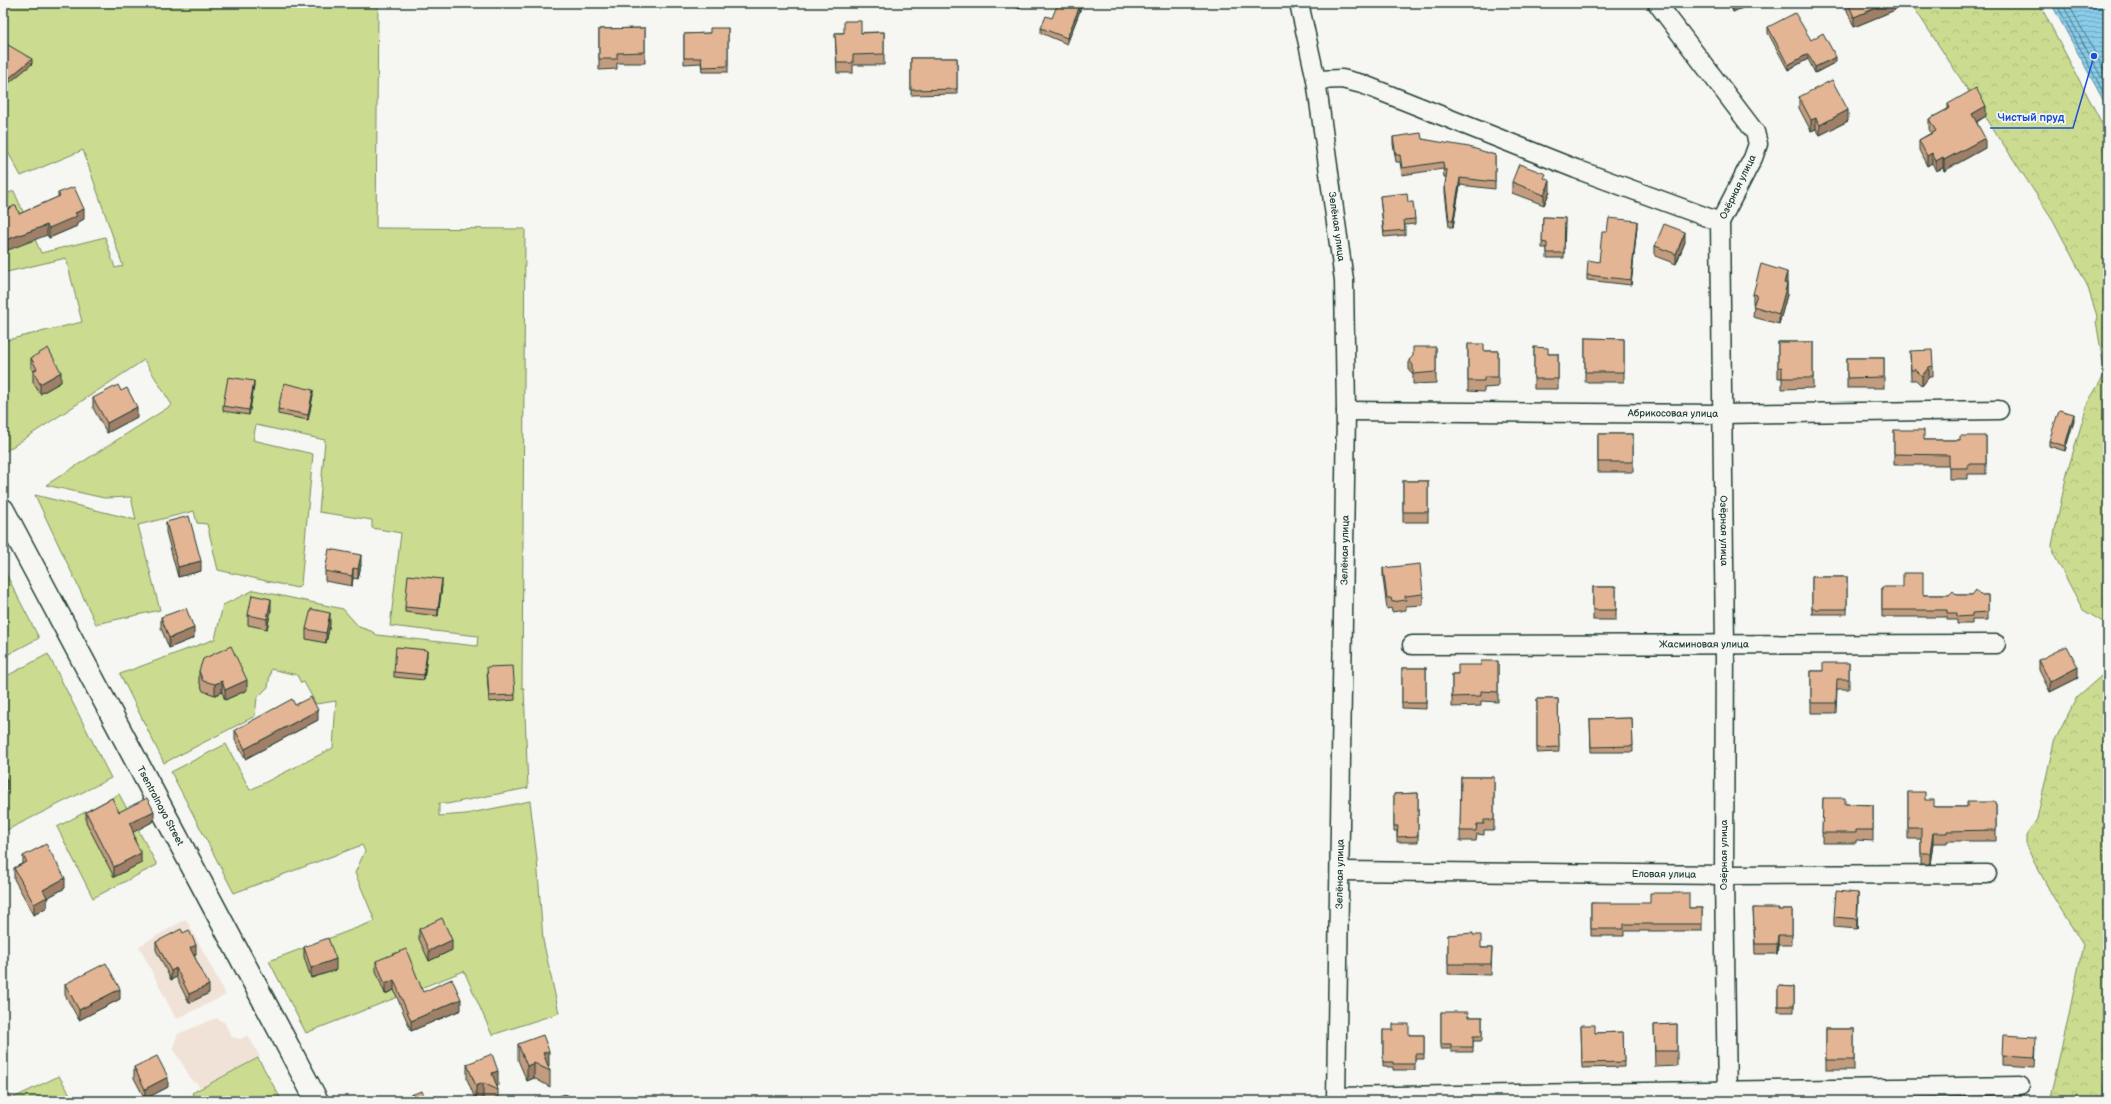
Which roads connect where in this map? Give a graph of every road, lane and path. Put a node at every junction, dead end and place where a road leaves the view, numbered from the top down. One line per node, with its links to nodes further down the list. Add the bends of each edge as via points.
1 (1300, 3): 3 (street, Зелёная улица)
2 (1657, 3): 4 (street, Озёрная улица, via 1755,132 1758,144 1753,158)
3 (1316, 80): 4 (street, via 1342,79 1362,84 1576,169); 6 (street, Зелёная улица, via 1344,280)
4 (1720, 222): 7 (street, Озёрная улица)
5 (1999, 410): 7 (street, Абрикосовая улица)
6 (1346, 411): 7 (street, Абрикосовая улица); 12 (street, Зелёная улица)
7 (1721, 414): 11 (street, Озёрная улица)
8 (3, 510): 18 (main road, Tsentralnaya Street)
9 (1996, 644): 11 (street, Жасминовая улица)
10 (1412, 645): 11 (street, Жасминовая улица)
11 (1725, 645): 14 (street, Озёрная улица)
12 (1340, 871): 14 (street, Еловая улица); 17 (street, Зелёная улица)
13 (1988, 874): 14 (street, Еловая улица)
14 (1724, 875): 16 (street, Озёрная улица)
15 (2020, 1086): 16 (street)
16 (1727, 1096): 17 (street)
17 (1336, 1099)
18 (317, 1101)

